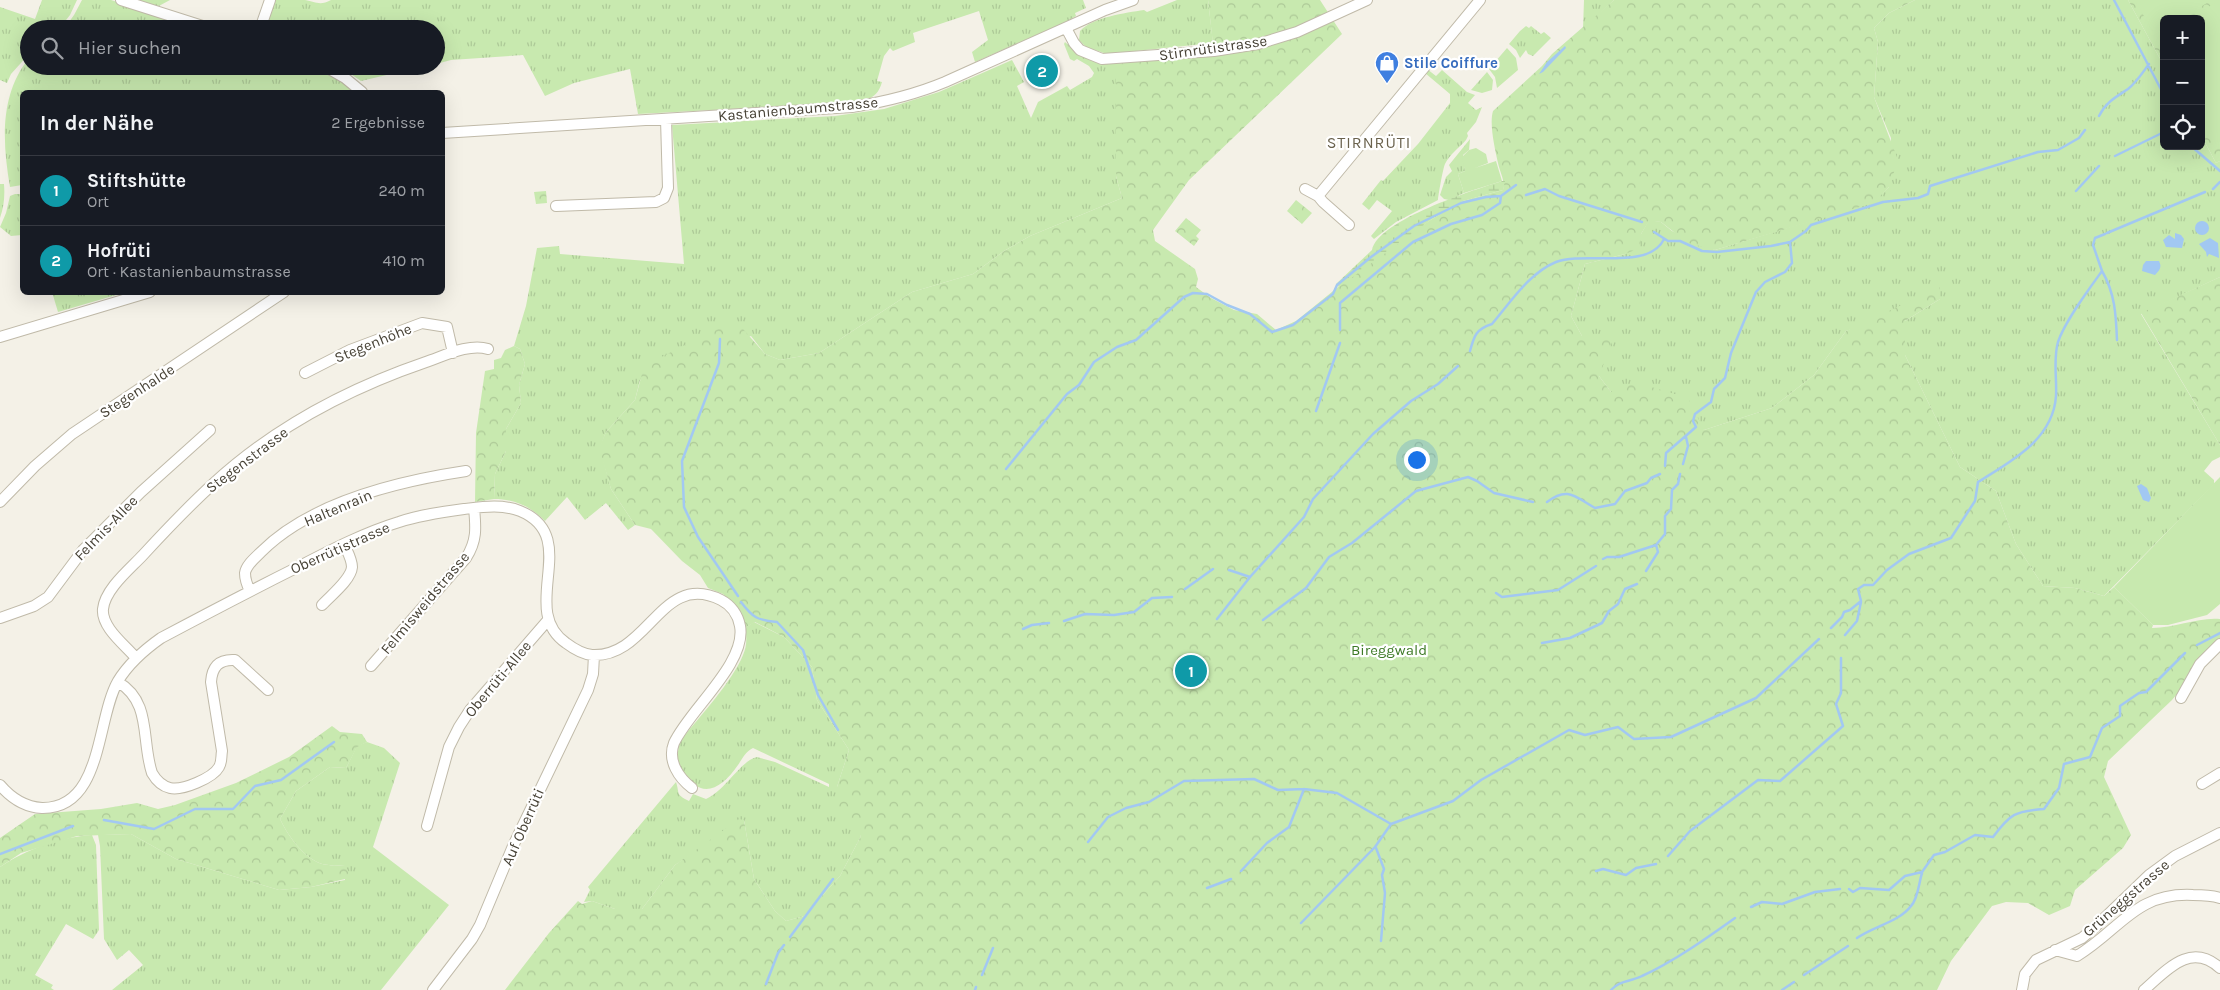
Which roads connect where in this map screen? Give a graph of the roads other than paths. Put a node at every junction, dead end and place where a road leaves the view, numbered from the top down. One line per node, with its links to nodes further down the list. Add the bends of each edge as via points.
1 (121, 0): 6 (street)
2 (270, 0): 7 (street)
3 (1133, 0): 8 (street, Kastanienbaumstrasse)
4 (1367, 0): 8 (street, Stirnrütistrasse, via 1297,32 1258,44 1214,51 1102,59 1080,50)
5 (1480, 0): 14 (street)
6 (184, 20)
7 (263, 20)
8 (1066, 28): 11 (street, Kastanienbaumstrasse, via 945,82 887,102 852,108)
9 (340, 75): 10 (street)
10 (360, 90)
11 (666, 119): 12 (street, Kastanienbaumstrasse); 15 (street, via 668,188 664,198 656,202)
12 (445, 133)
13 (1306, 189): 14 (street)
14 (1318, 196): 16 (street)
15 (556, 206)
16 (1349, 225)
17 (140, 295): 19 (street)
18 (280, 295): 25 (street, Stegenhalde, via 72,434)
19 (0, 337)
20 (488, 349): 21 (street, Stegenstrasse, via 472,348)
21 (453, 353): 22 (street, Stegenhöhe, via 447,327 422,323 350,350); 34 (street, Stegenstrasse, via 374,382 316,411 262,445 200,496 126,573 104,603 103,615 108,626)
22 (305, 373)
23 (210, 430): 30 (street, Felmis-Allee, via 83,550 48,597 34,606)
24 (466, 471): 28 (street, Haltenrain, via 398,484 324,511 289,530 270,543 248,567 246,582)
25 (0, 502)
26 (474, 508): 27 (street, Oberrütistrasse, via 399,522); 31 (street, Oberrütistrasse, via 496,506 519,510 530,516 546,536 551,560 545,605); 35 (street, Felmisweidstrasse, via 476,536 466,558)
27 (344, 544): 28 (street, Oberrütistrasse); 29 (street, via 352,561 352,570)
28 (250, 591): 34 (street, Oberrütistrasse, via 161,638)
29 (322, 606)
30 (0, 618)
31 (548, 620): 33 (street, Oberrütistrasse, via 562,641); 43 (street, Oberrüti-Allee, via 459,727)
32 (2220, 644): 38 (street, via 2200,664)
33 (594, 655): 42 (street, via 622,648 636,638 661,610 687,595 714,597 731,607 740,625 736,655 674,744 674,766 678,776); 48 (street, Auf Oberrüti, via 588,690 513,846 480,925)
34 (136, 658): 36 (street, Oberrütistrasse)
35 (372, 666)
36 (118, 682): 37 (street, via 128,688 139,702 152,773 156,780 170,788 206,779 221,761 210,682 217,664 235,660); 41 (street, Oberrütistrasse, via 104,718 90,774 72,797 49,808 34,807 13,798)
37 (268, 690)
38 (2181, 698)
39 (2220, 773): 40 (street)
40 (2202, 784)
41 (0, 785)
42 (692, 788)
43 (427, 826)
44 (2220, 833): 46 (street, Grüneggstrasse, via 2175,856 2149,875 2082,938)
45 (2220, 898): 46 (street, via 2176,894 2152,900 2077,956)
46 (2055, 950): 49 (street, Grüneggstrasse, via 2030,966)
47 (2220, 968): 50 (street, via 2206,959 2182,959)
48 (433, 990)
49 (2022, 990)
50 (2144, 990)

